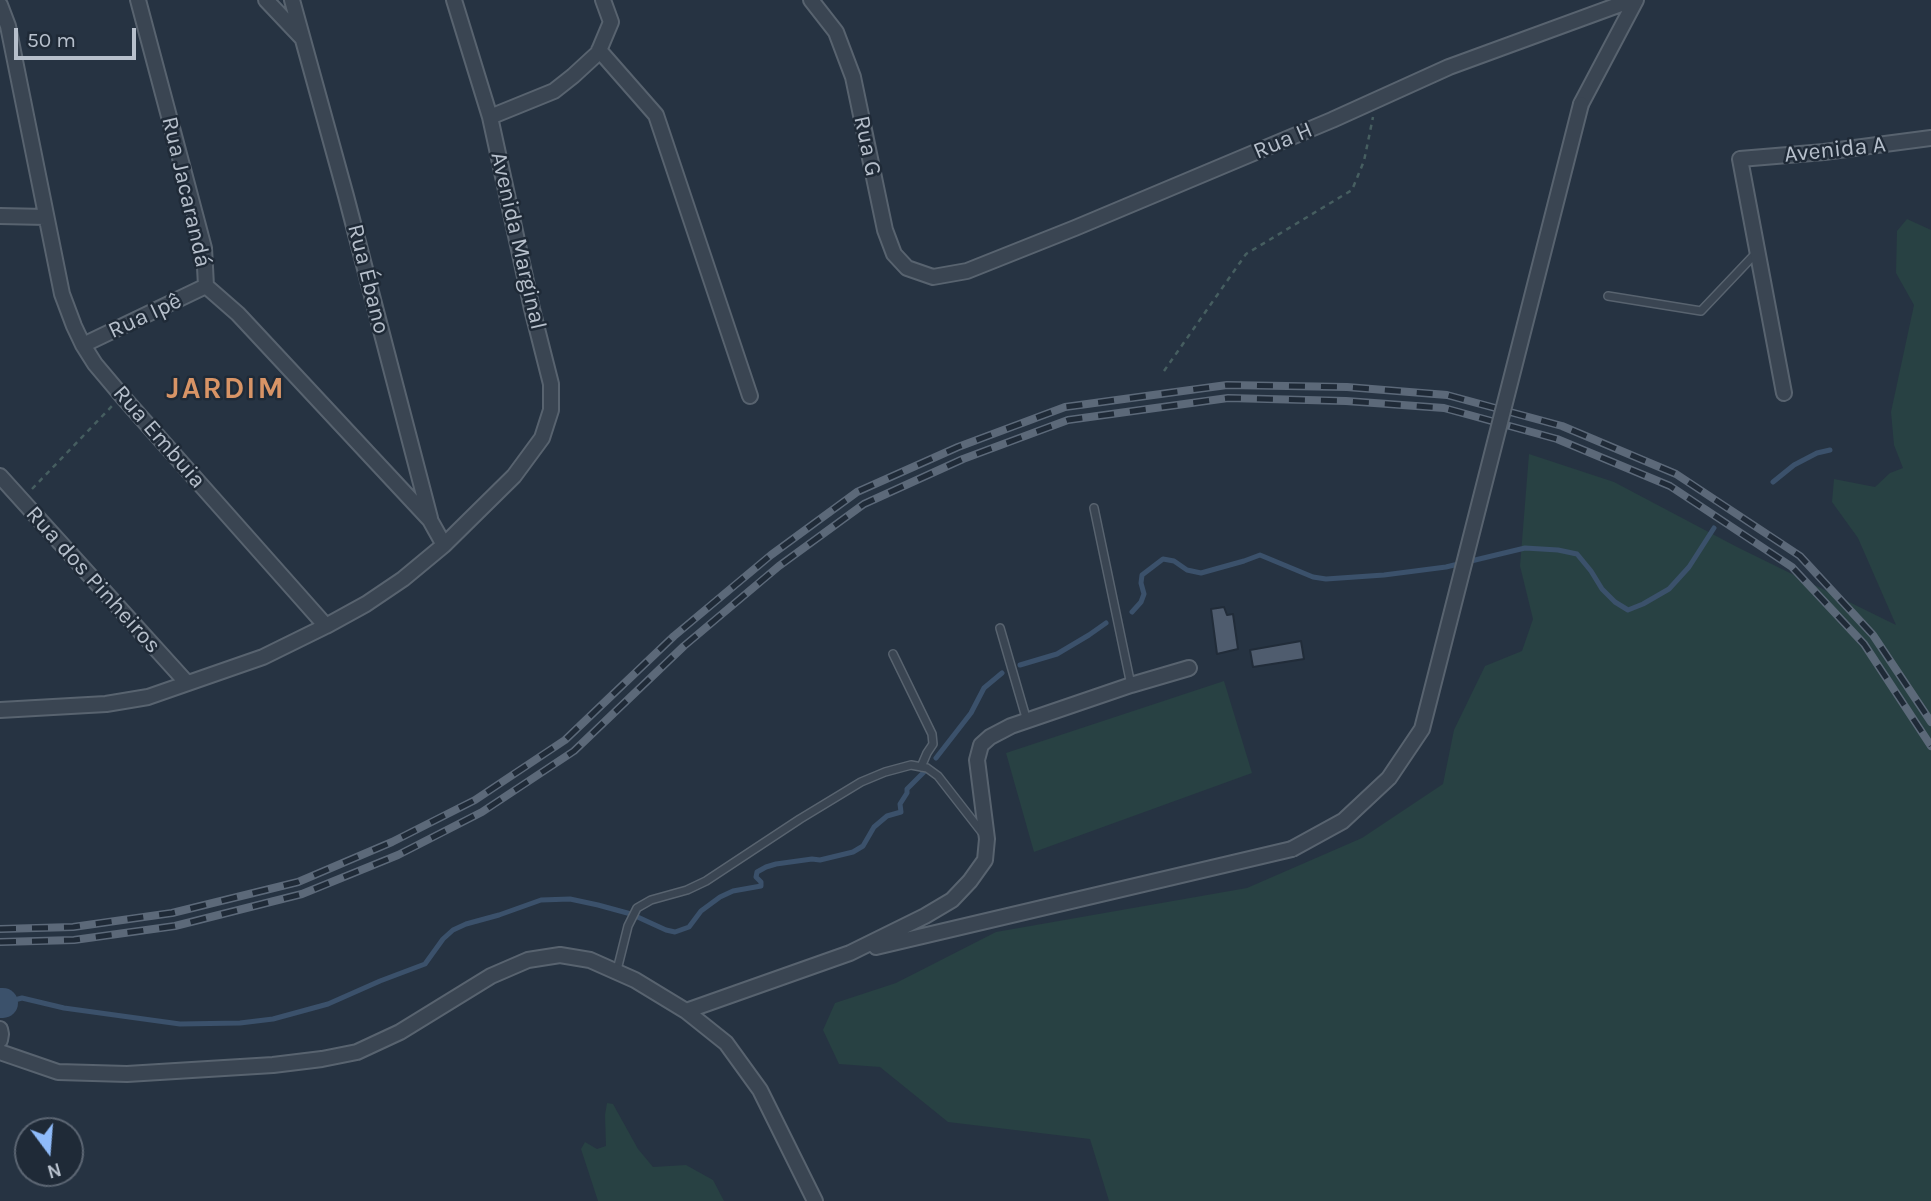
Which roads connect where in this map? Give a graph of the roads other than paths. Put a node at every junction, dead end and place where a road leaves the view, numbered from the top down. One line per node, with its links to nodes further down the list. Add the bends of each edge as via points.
1 (138, 0): 17 (street, Rua Jacarandá, via 204,248)
2 (267, 0): 9 (street)
3 (292, 0): 9 (street, Rua Ébano)
4 (454, 0): 11 (street, Avenida Marginal)
5 (603, 0): 10 (street, via 611,22)
6 (811, 0): 16 (street, Rua G, via 836,32 853,77 894,254 907,268)
7 (1634, 0): 16 (street, Rua H, via 1449,67 1247,157 967,271); 36 (street, bridge, via 1581,104 1422,729 1389,778 1343,821 1292,849)
8 (0, 5): 14 (street, Rua Embuia)
9 (303, 38): 24 (street, Rua Ébano)
10 (600, 50): 11 (street, via 554,91); 21 (street, via 656,115)
11 (490, 117): 25 (street, Avenida Marginal, via 551,383 551,410 542,438 514,476)
12 (1931, 138): 15 (street, Avenida A, via 1740,159)
13 (0, 216): 14 (street)
14 (46, 217): 19 (street, Rua Embuia, via 62,294)
15 (1757, 251): 18 (lane, via 1701,311); 20 (street)
16 (933, 277)
17 (206, 286): 19 (street, Rua Ipê); 24 (street, Rua Jacarandá, via 238,314)
18 (1608, 296)
19 (83, 345): 26 (street, Rua Embuia, via 122,396)
20 (1784, 393)
21 (750, 396)
22 (0, 476): 30 (street, Rua dos Pinheiros)
23 (1094, 508): 31 (lane)
24 (430, 520): 25 (street, Rua Jacarandá)
25 (444, 545): 26 (street, Avenida Marginal, via 394,585)
26 (326, 626): 30 (street, Avenida Marginal, via 263,657)
27 (1000, 628): 33 (lane)
28 (893, 654): 34 (lane, via 932,734 933,744)
29 (1189, 668): 31 (street)
30 (187, 683): 32 (street, Avenida Marginal, via 148,697 106,704)
31 (1131, 685): 33 (street)
32 (1, 709)
33 (1027, 720): 35 (street, via 981,745 977,760)
34 (921, 767): 35 (lane, via 939,776); 37 (lane, via 911,765 861,782 706,881 637,908)
35 (986, 839): 36 (street, via 985,860 952,900)
36 (850, 953): 38 (street)
37 (617, 970): 38 (street); 41 (street, via 560,955 528,960 491,976 401,1032 358,1052 322,1059 127,1074 58,1072)
38 (686, 1011): 42 (street, via 726,1043 741,1062)
39 (0, 1029): 40 (street)
40 (0, 1040)
41 (0, 1052)
42 (816, 1201)

